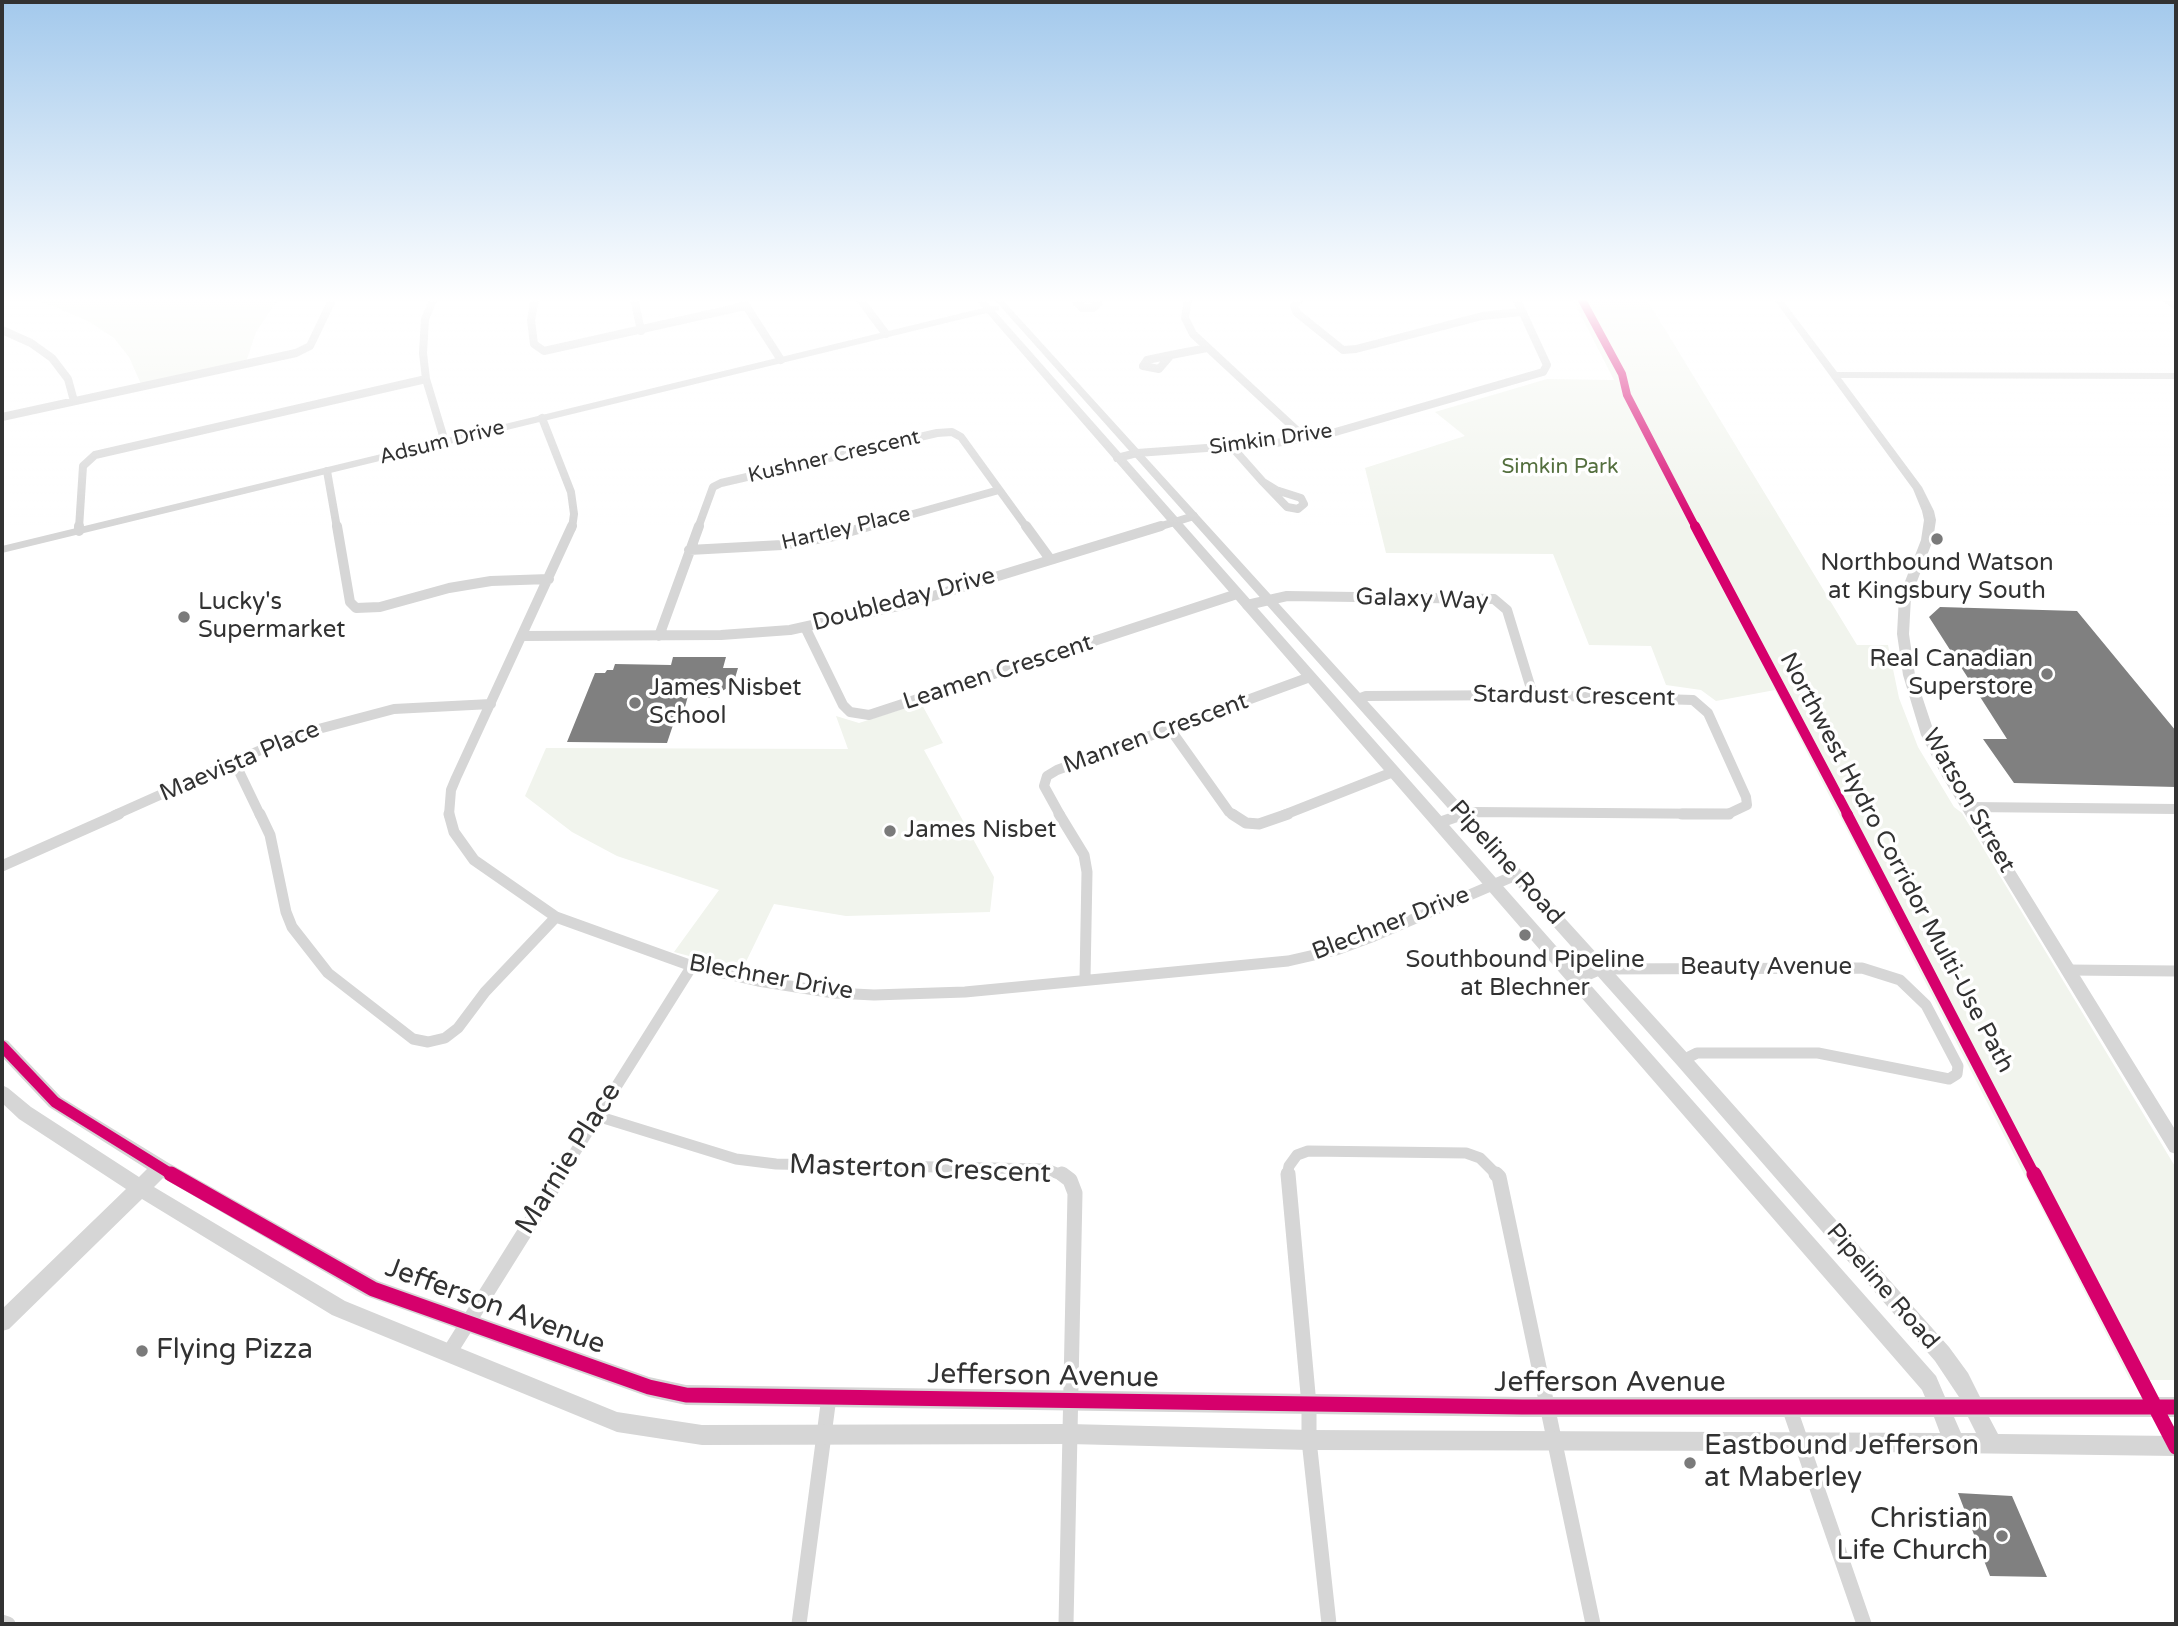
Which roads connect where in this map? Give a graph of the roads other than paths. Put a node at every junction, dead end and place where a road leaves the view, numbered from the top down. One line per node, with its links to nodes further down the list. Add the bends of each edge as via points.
1 (64, 374): 12 (street)
2 (196, 374): 12 (street)
3 (426, 374): 11 (street)
4 (724, 374): 14 (street, Adsum Drive)
5 (1050, 374): 19 (street, Pipeline Road)
6 (1061, 374): 18 (street, Pipeline Road)
7 (1236, 374): 15 (street)
8 (1537, 374): 15 (street, Simkin Drive)
9 (1832, 374): 10 (street); 42 (street, Watson Street, via 1918,489 1928,511 1927,540 1905,597 1903,634 1916,704 1948,775)
10 (2176, 376)
11 (426, 379): 16 (street); 25 (street, via 95,455 83,467)
12 (74, 401): 13 (street)
13 (2, 417)
14 (542, 418): 16 (street, Adsum Drive); 29 (street, Blechner Drive, via 571,492 574,514 572,529)
15 (1305, 438): 17 (street, Simkin Drive)
16 (445, 442): 20 (street, Adsum Drive)
17 (1232, 447): 18 (street, Simkin Drive); 21 (street)
18 (1137, 453): 19 (street, Simkin Drive); 23 (street, Pipeline Road)
19 (1117, 458): 24 (street, Pipeline Road)
20 (327, 471): 25 (street, Adsum Drive); 29 (street, via 350,602 356,608 380,607 491,581)
21 (1263, 482): 21 (street, via 1287,507 1298,509 1304,504 1301,498)
22 (999, 490): 27 (street, Hartley Place, via 835,536 782,545); 27 (street, Kushner Crescent, via 961,437 937,433 721,483 709,494); 28 (street, Kushner Crescent)
23 (1194, 516): 24 (street, Doubleday Drive); 30 (street, Pipeline Road)
24 (1174, 523): 28 (street, Doubleday Drive); 31 (street, Pipeline Road)
25 (79, 531): 26 (street, Adsum Drive)
26 (2, 550)
27 (689, 550): 34 (street, Kushner Crescent)
28 (1051, 559): 32 (street, Doubleday Drive, via 896,607)
29 (549, 579): 33 (street, Blechner Drive)
30 (1268, 598): 31 (street, Galaxy Way); 36 (street, Galaxy Way, via 1494,599 1507,610); 37 (street, Pipeline Road)
31 (1242, 600): 32 (street, Leamen Crescent, via 869,715 850,712 843,705); 35 (street, Pipeline Road)
32 (805, 627): 34 (street, Doubleday Drive)
33 (523, 636): 34 (street, Doubleday Drive); 38 (street, Blechner Drive)
34 (659, 636)
35 (1310, 677): 39 (street, Manren Crescent); 41 (street, Pipeline Road)
36 (1534, 695): 37 (street, Stardust Crescent); 44 (street, Stardust Crescent, via 1693,700 1708,713 1746,805 1728,814)
37 (1358, 699): 44 (street, Pipeline Road)
38 (491, 704): 40 (street, Maevista Place, via 428,705 367,714 292,736); 49 (street, Blechner Drive, via 451,789 451,824 474,860)
39 (1170, 729): 41 (street, via 1229,812 1246,823 1272,820); 54 (street, Manren Crescent, via 1047,776 1047,794 1084,855)
40 (234, 761): 46 (street, Maevista Place); 49 (street, via 270,835 292,927 328,973 413,1040 444,1038 458,1028)
41 (1393, 772): 45 (street, Pipeline Road)
42 (1969, 807): 43 (street); 52 (street, Watson Street)
43 (2176, 809)
44 (1462, 814): 45 (street, Stardust Crescent); 47 (street, Pipeline Road)
45 (1438, 823): 48 (street, Pipeline Road)
46 (2, 866)
47 (1516, 875): 48 (street, Blechner Drive); 51 (street, Pipeline Road)
48 (1493, 885): 54 (street, Blechner Drive, via 1336,950 1288,961); 55 (street, Pipeline Road)
49 (556, 916): 50 (street, Blechner Drive)
50 (692, 966): 54 (street, Blechner Drive, via 758,981 874,995 965,992); 59 (street, Marnie Place)
51 (1601, 969): 55 (street, Beauty Avenue); 57 (street, Pipeline Road); 57 (street, Beauty Avenue, via 1862,968 1900,980 1926,1005 1958,1066 1957,1074 1949,1079 1818,1052 1697,1053)
52 (2068, 970): 53 (street); 60 (street, Watson Street)
53 (2176, 971)
54 (1085, 979)
55 (1576, 980): 71 (street, Pipeline Road, via 1929,1383)
56 (2, 1046): 61 (street, Jefferson Avenue, via 55,1102)
57 (1683, 1060): 69 (street, Pipeline Road, via 1941,1353)
58 (2, 1093): 62 (street, via 25,1114)
59 (597, 1116): 64 (street, Marnie Place); 67 (street, Masterton Crescent, via 736,1159 776,1164 1046,1169 1061,1173 1070,1180 1074,1193)
60 (2176, 1146)
61 (161, 1168): 62 (street); 64 (street, Jefferson Avenue, via 373,1289)
62 (140, 1188): 63 (street); 65 (street, via 339,1308)
63 (2, 1322)
64 (467, 1322): 65 (street, Marnie Place); 66 (street, Jefferson Avenue, via 649,1387 686,1395)
65 (449, 1353): 74 (street, via 617,1422 702,1435)
66 (829, 1397): 67 (street, Jefferson Avenue); 74 (street)
67 (1072, 1400): 68 (street, Jefferson Avenue); 75 (street)
68 (1309, 1405): 73 (street, Jefferson Avenue); 73 (street, via 1287,1178 1297,1155 1308,1151 1466,1153 1493,1168 1499,1177); 76 (street)
69 (1974, 1406): 71 (street, Jefferson Avenue); 72 (street, Jefferson Avenue); 80 (street, Pipeline Road)
70 (1789, 1407): 71 (street, Jefferson Avenue); 73 (street, Jefferson Avenue); 78 (street)
71 (1939, 1407): 79 (street, Pipeline Road)
72 (2176, 1407)
73 (1549, 1408): 77 (street)
74 (827, 1433): 75 (street); 84 (street)
75 (1069, 1434): 76 (street); 85 (street)
76 (1309, 1440): 77 (street); 86 (street)
77 (1552, 1441): 78 (street); 87 (street)
78 (1800, 1441): 79 (street); 88 (street)
79 (1955, 1443): 80 (street)
80 (1992, 1444): 81 (street)
81 (2176, 1446)
82 (2, 1622): 83 (street)
83 (8, 1624)
84 (799, 1624)
85 (1066, 1624)
86 (1329, 1624)
87 (1592, 1624)
88 (1864, 1624)

